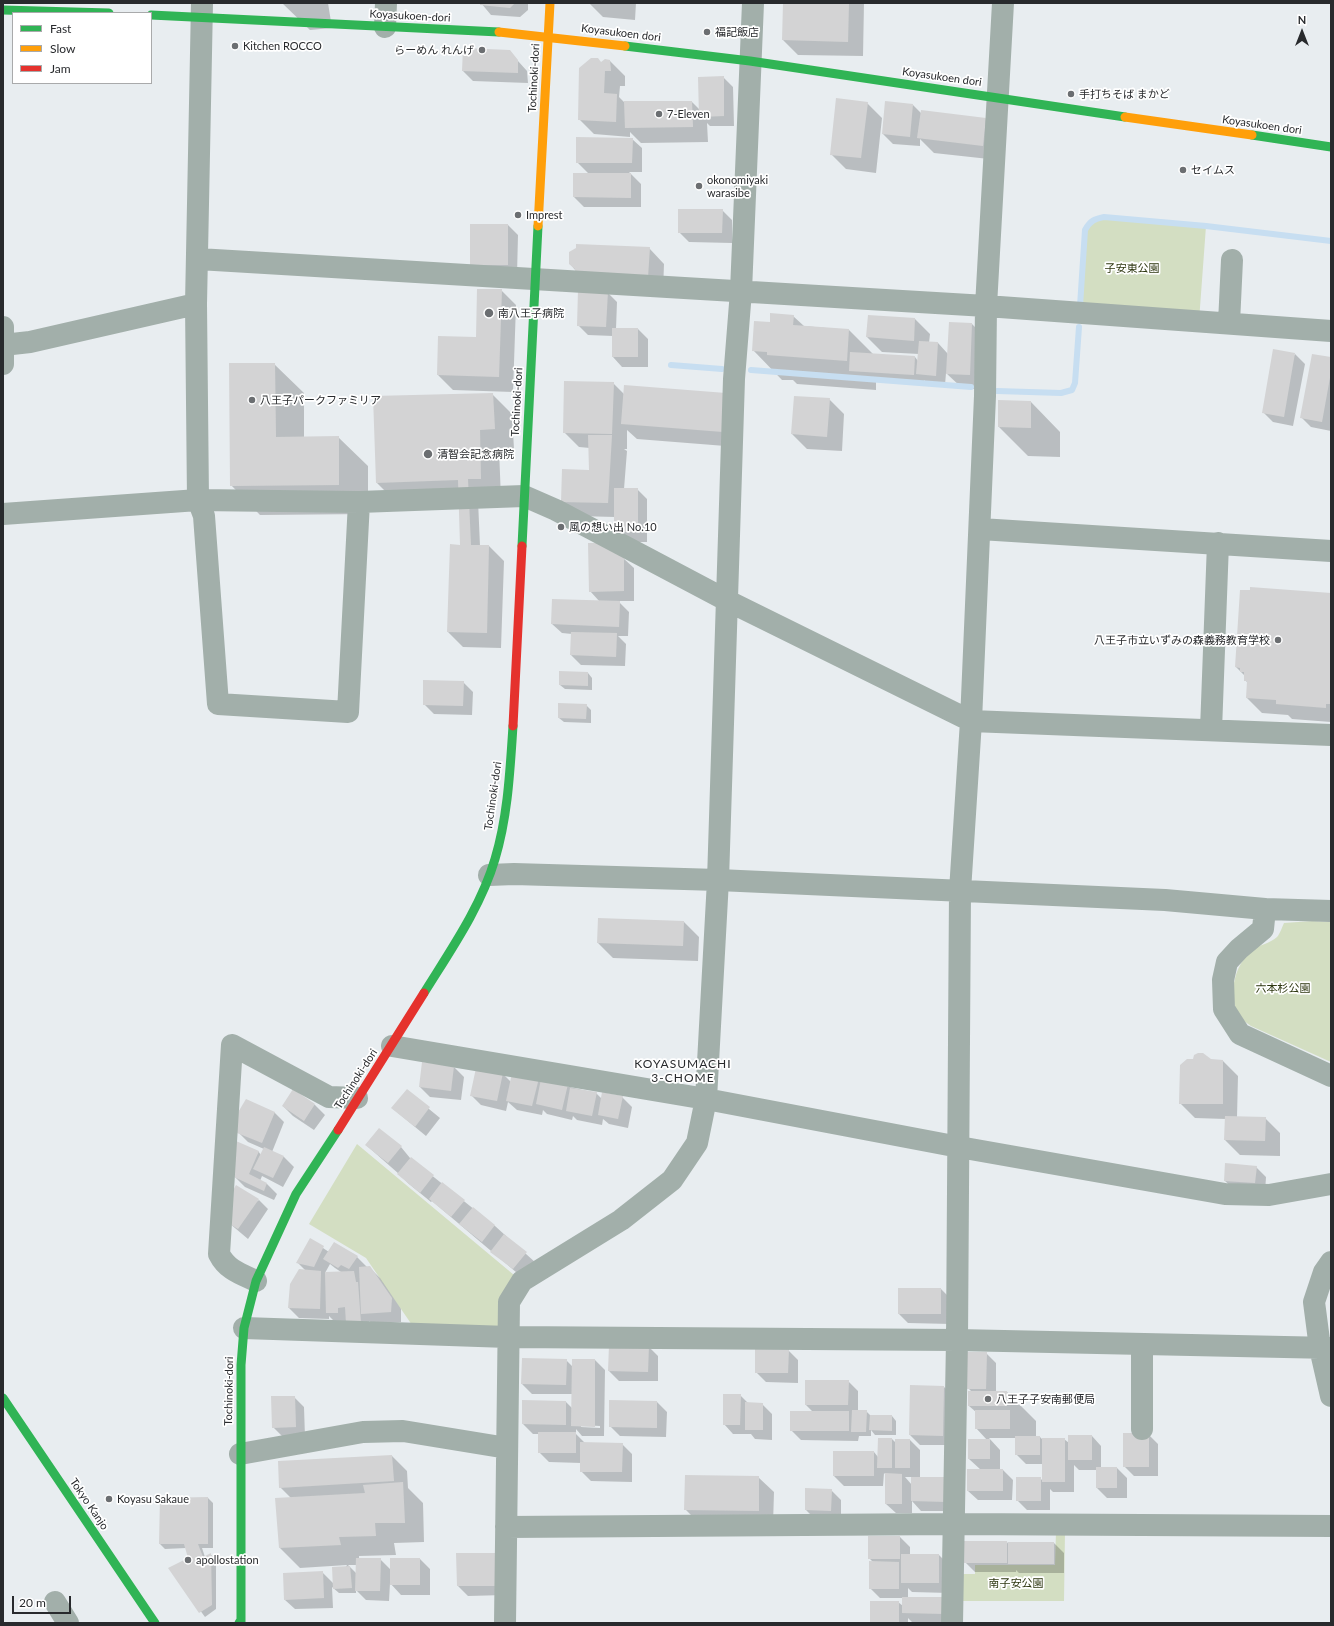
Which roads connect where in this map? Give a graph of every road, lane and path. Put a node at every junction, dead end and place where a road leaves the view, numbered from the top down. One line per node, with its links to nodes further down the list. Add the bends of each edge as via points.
1 (386, 3): 9 (street)
2 (550, 3): 10 (main road, Tochinoki-dori)
3 (753, 3): 11 (street)
4 (1003, 3): 12 (street)
5 (3, 10): 7 (main road)
6 (202, 10): 8 (main road, Koyasukoen-dori); 9 (main road, Koyasukoen-dori); 14 (street)
7 (74, 12)
8 (152, 14)
9 (385, 27): 10 (main road, Koyasukoen-dori)
10 (549, 36): 11 (main road, Koyasukoen dori); 16 (main road, Tochinoki-dori)
11 (750, 61): 12 (main road, Koyasukoen dori); 17 (street)
12 (999, 98): 13 (main road, Koyasukoen dori); 19 (street)
13 (1331, 147)
14 (198, 258): 16 (street); 18 (street)
15 (1232, 260): 20 (street)
16 (536, 279): 17 (street); 25 (main road, Tochinoki-dori)
17 (741, 291): 19 (street); 32 (street, via 734,379)
18 (196, 304): 23 (street, via 30,342); 26 (street)
19 (986, 306): 20 (street); 29 (street)
20 (1229, 323): 22 (street)
21 (3, 327): 23 (street)
22 (1331, 330)
23 (3, 345): 24 (street)
24 (3, 364)
25 (524, 496): 27 (street); 32 (street, via 556,510); 36 (main road, Tochinoki-dori, via 511,756 505,814)
26 (198, 500): 27 (street); 27 (street, via 204,516 218,704 348,712); 28 (street)
27 (359, 502)
28 (3, 514)
29 (980, 529): 30 (street); 33 (street)
30 (1218, 543): 31 (street); 34 (street)
31 (1331, 552)
32 (728, 601): 33 (street); 37 (street)
33 (971, 720): 34 (street); 38 (street)
34 (1211, 730): 35 (street)
35 (1331, 735)
36 (489, 875): 37 (street); 41 (main road, Tochinoki-dori, via 454,945)
37 (718, 880): 38 (street); 44 (street)
38 (960, 891): 39 (street, via 1165,900); 45 (street)
39 (1265, 909): 40 (street); 42 (street, via 1263,929 1227,962 1223,980 1224,1010 1240,1034)
40 (1331, 911)
41 (392, 1046): 43 (main road, Tochinoki-dori); 44 (street)
42 (1331, 1076)
43 (357, 1098): 48 (main road, Tochinoki-dori, via 296,1194); 48 (street, via 329,1097 232,1045 219,1254 224,1264 232,1270)
44 (706, 1099): 45 (street); 50 (street, via 696,1143 672,1180 621,1220 522,1281 509,1302)
45 (959, 1147): 46 (street, via 1225,1194 1269,1195); 51 (street)
46 (1331, 1184)
47 (1331, 1262): 53 (street, via 1324,1272 1314,1302)
48 (256, 1281): 49 (main road, Tochinoki-dori)
49 (244, 1328): 50 (street); 58 (main road, Tochinoki-dori)
50 (508, 1337): 51 (street); 57 (street)
51 (957, 1340): 52 (street); 59 (street)
52 (1142, 1344): 53 (street); 56 (street)
53 (1325, 1348): 54 (street)
54 (1331, 1396)
55 (3, 1398): 65 (main road, Tokyo Kanjo)
56 (1142, 1428)
57 (507, 1448): 58 (street, via 403,1431 363,1432); 61 (street)
58 (240, 1454): 63 (main road, Tochinoki-dori)
59 (953, 1524): 60 (street); 61 (street); 67 (street)
60 (1331, 1526)
61 (506, 1527): 66 (street)
62 (56, 1602): 64 (street)
63 (240, 1622)
64 (68, 1623)
65 (155, 1623)
66 (505, 1623)
67 (952, 1623)

